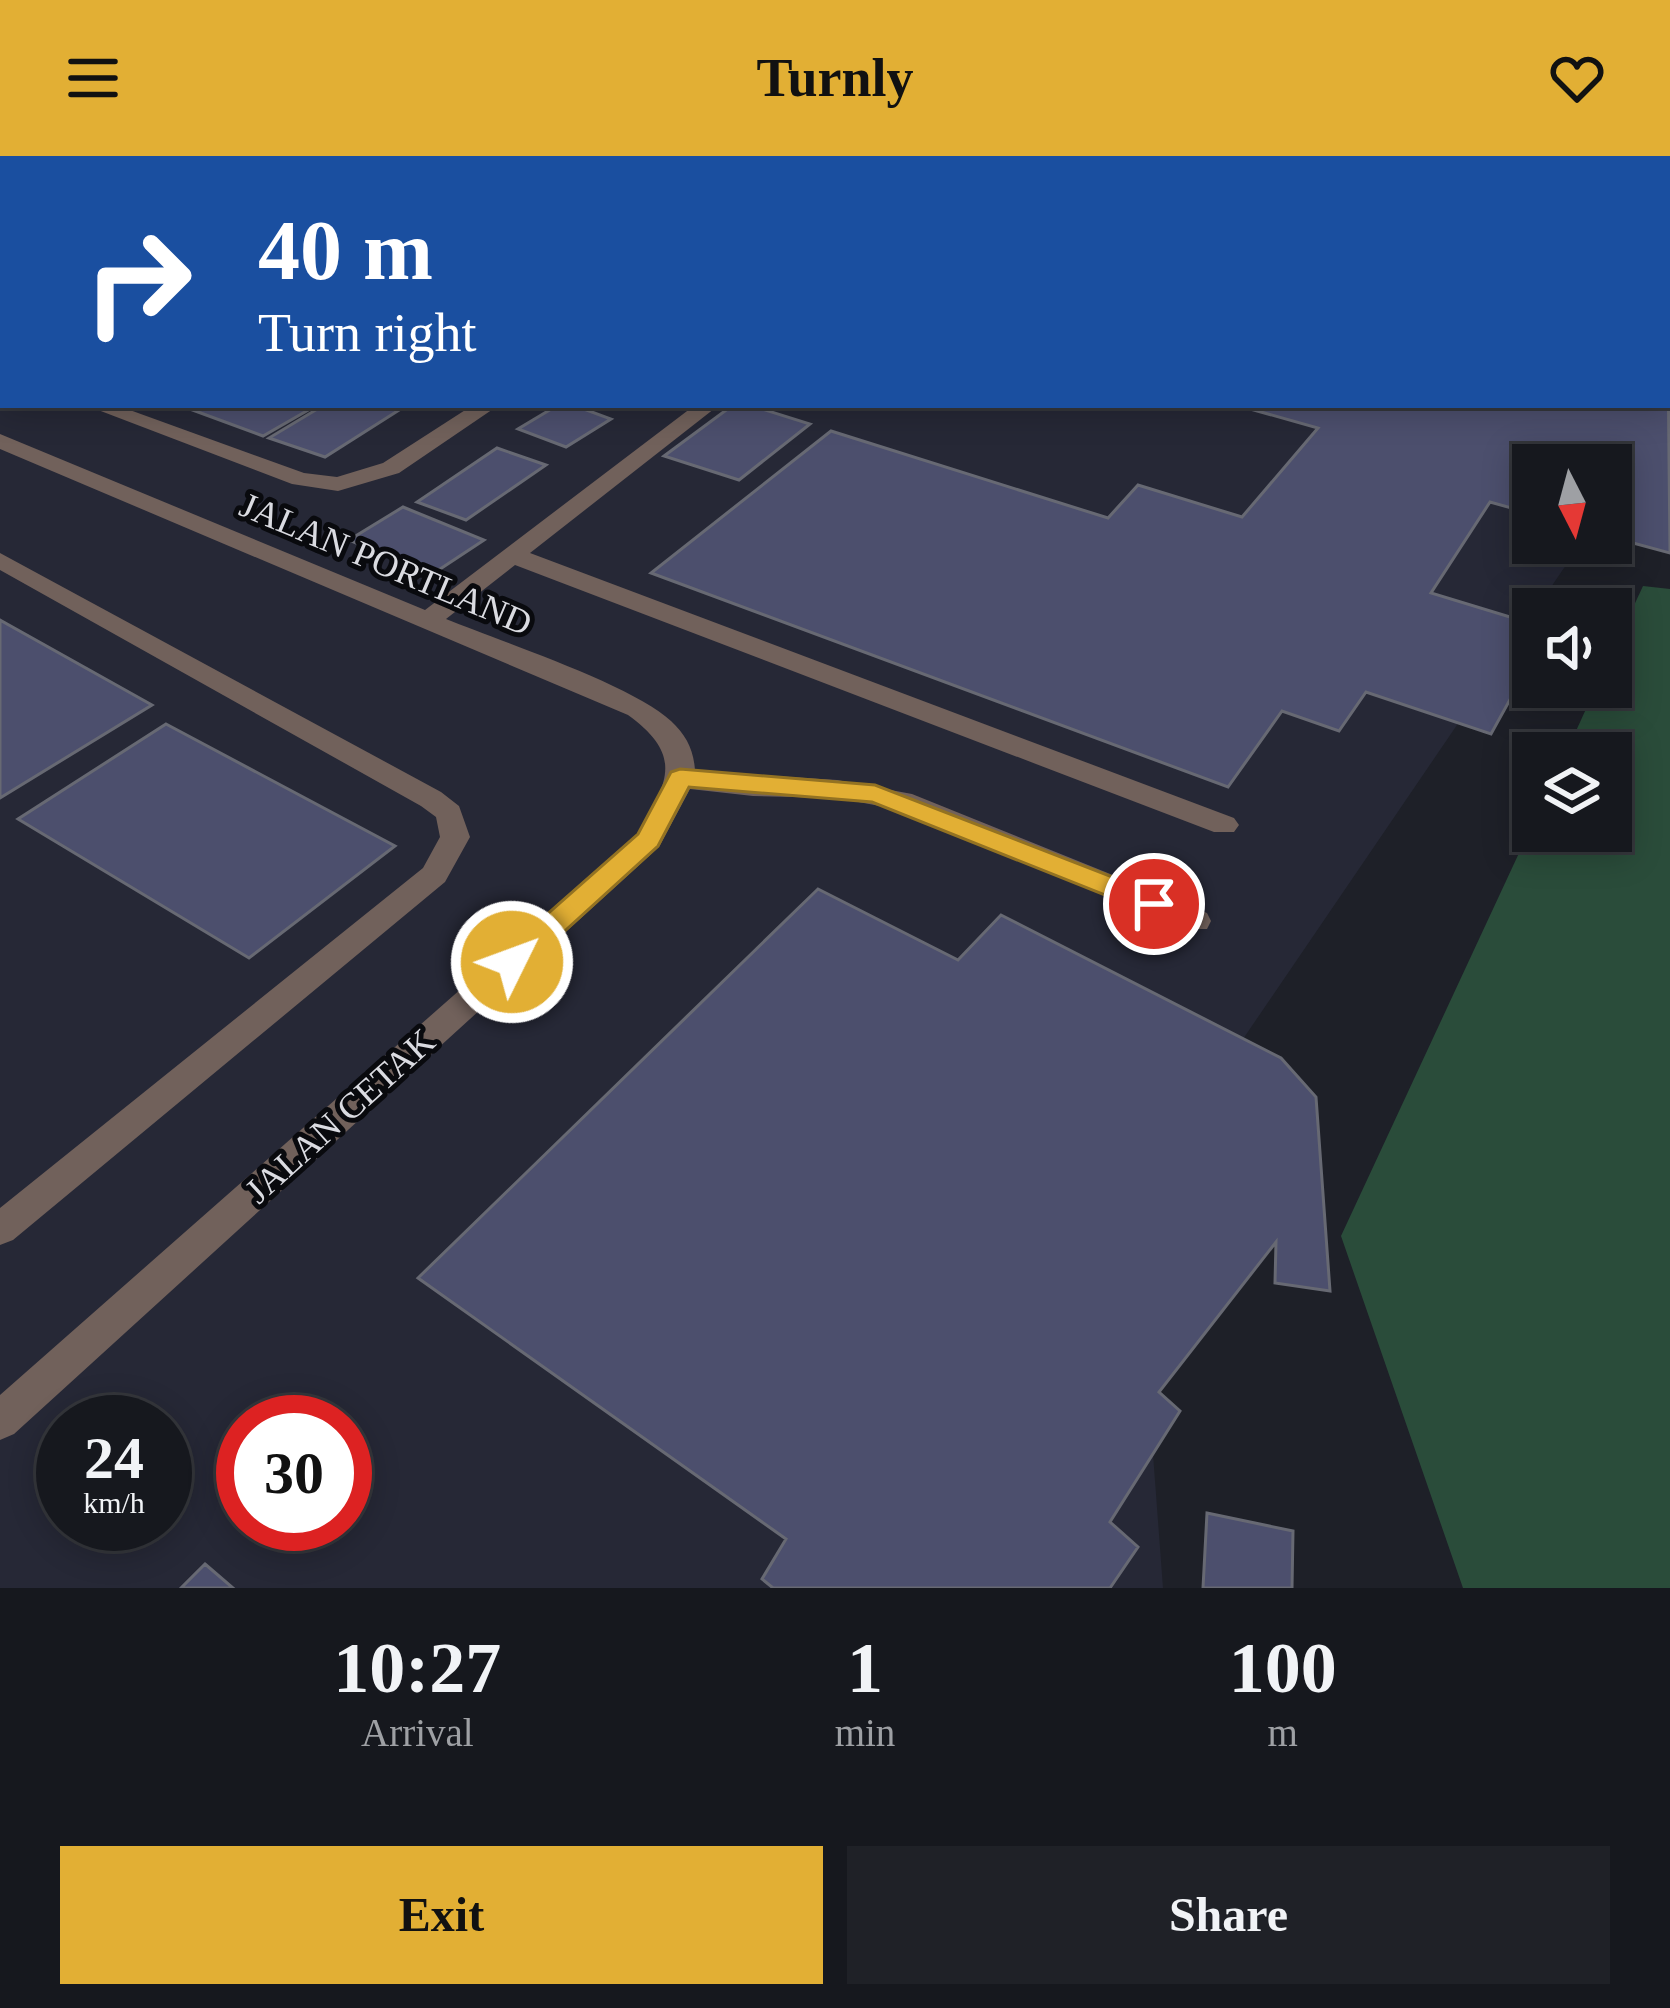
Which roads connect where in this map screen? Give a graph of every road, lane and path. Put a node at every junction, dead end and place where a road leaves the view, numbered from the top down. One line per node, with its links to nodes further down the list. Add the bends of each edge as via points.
1 (104, 408): 2 (street, via 300,479 338,484 391,468)
2 (483, 408)
3 (704, 408): 5 (street)
4 (0, 441): 7 (street, JALAN PORTLAND)
5 (512, 555): 7 (street); 9 (street)
6 (0, 560): 11 (street, via 431,799 449,813 455,837 434,875)
7 (427, 621): 8 (street, JALAN PORTLAND, via 667,727 677,740)
8 (675, 790): 10 (street, via 837,789 889,797); 12 (street, JALAN CETAK, via 649,839)
9 (1224, 825)
10 (1196, 921)
11 (0, 1229)
12 (0, 1421)

